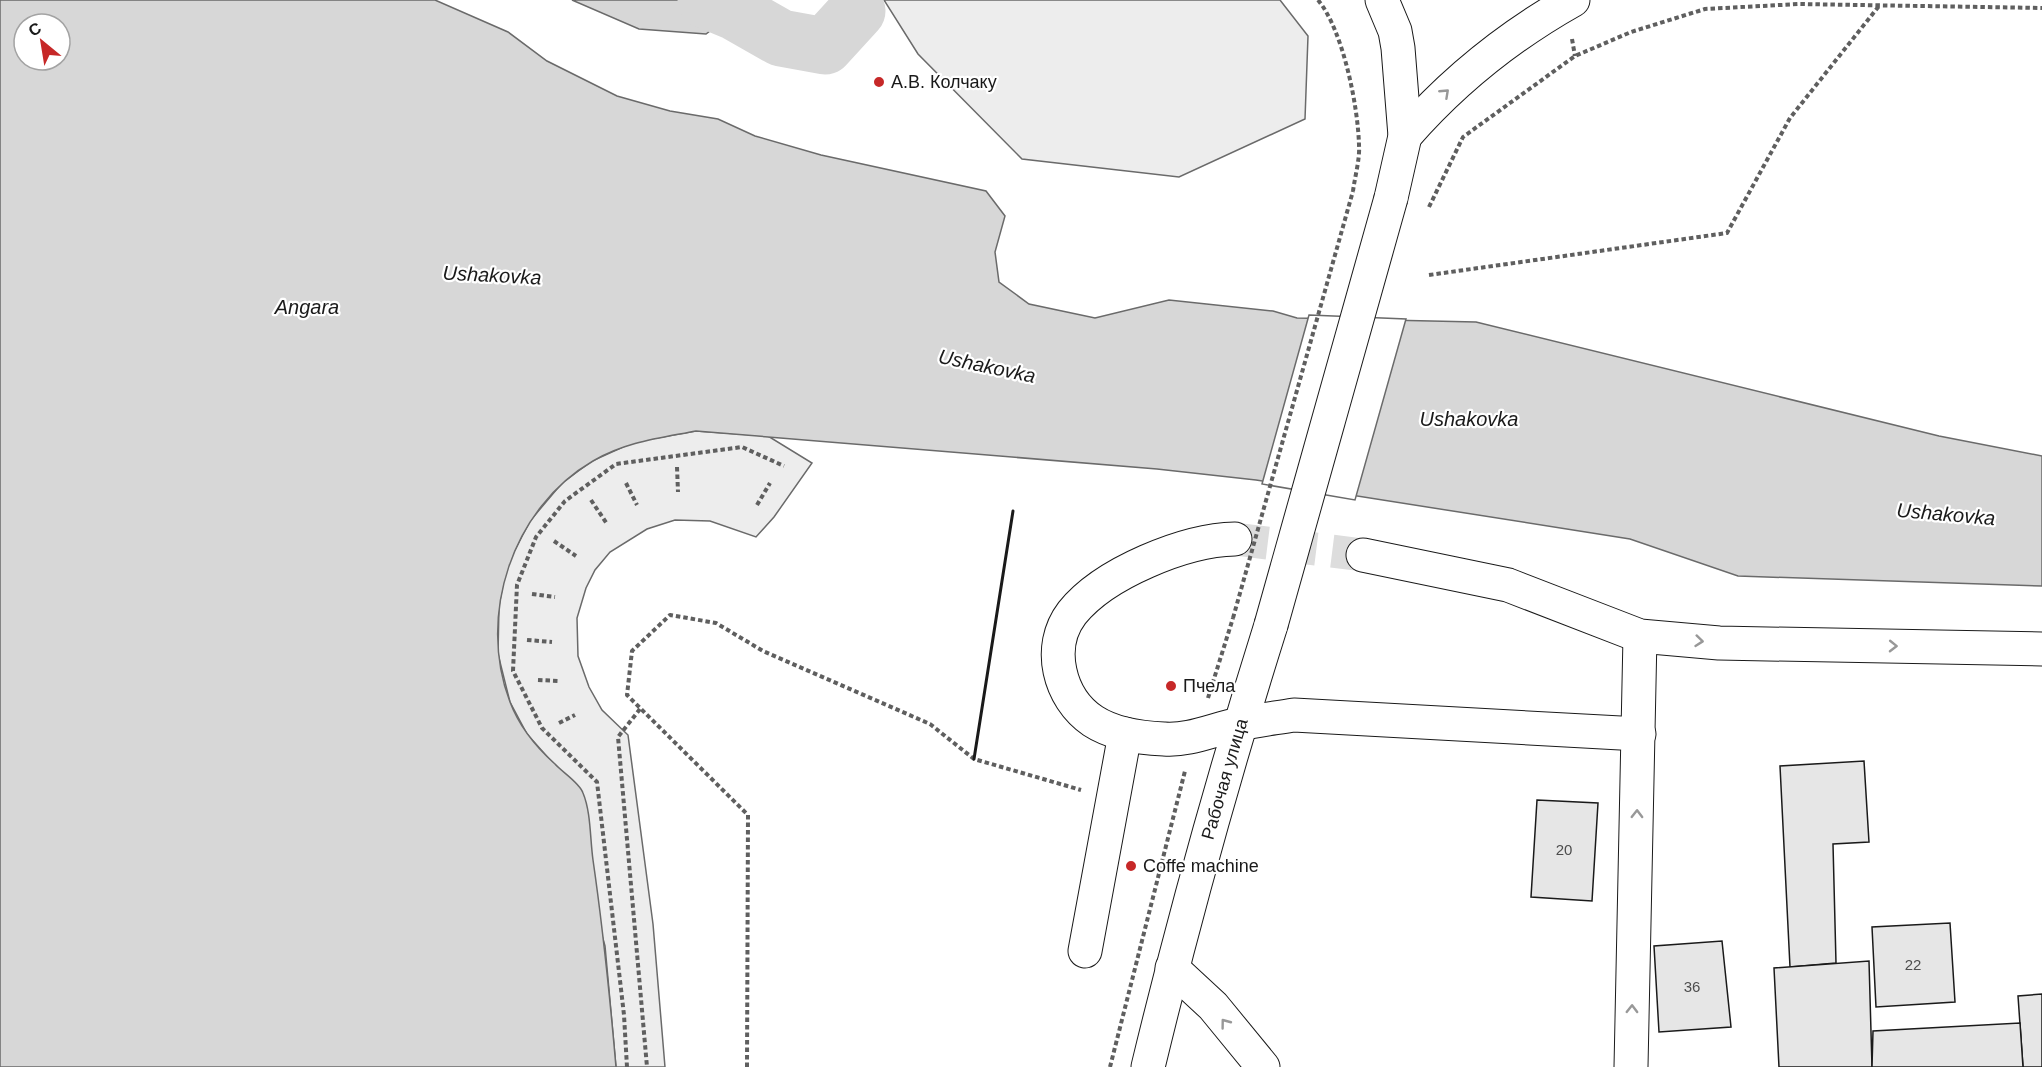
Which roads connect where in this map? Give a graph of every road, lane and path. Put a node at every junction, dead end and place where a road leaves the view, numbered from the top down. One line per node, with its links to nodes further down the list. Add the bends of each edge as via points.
1 (1318, 0): 36 (path, bridge, via 1326,9 1347,62 1359,146 1353,190)
2 (1382, 0): 6 (main road, via 1398,48)
3 (1572, 0): 6 (main road, one-way to 3, via 1428,109 1476,66 1522,30)
4 (1880, 6): 5 (path); 7 (path, via 1800,4 1705,9 1631,32 1575,56 1463,137); 8 (path, via 1790,118 1727,233)
5 (2042, 8)
6 (1405, 136): 33 (main road, Рабочая улица, bridge, via 1271,625)
7 (1429, 207)
8 (1429, 275)
9 (784, 466): 40 (path, via 742,447 616,464 565,501 536,537 517,585 513,671 542,728 597,782)
10 (677, 467): 13 (path)
11 (626, 483): 15 (path)
12 (770, 483): 16 (path)
13 (678, 492)
14 (591, 500): 17 (path)
15 (637, 505)
16 (757, 505)
17 (607, 524)
18 (1235, 538): 34 (main road, via 1158,557 1103,586 1072,614 1061,633 1060,676 1081,712 1094,722)
19 (554, 541): 21 (path)
20 (1363, 555): 24 (main road, via 1508,585)
21 (576, 556)
22 (532, 594): 23 (path)
23 (555, 597)
24 (1640, 636): 27 (main road, one-way to 27, via 1719,643); 35 (main road)
25 (527, 640): 26 (path)
26 (552, 642)
27 (2042, 649)
28 (538, 680): 29 (path)
29 (560, 681)
30 (640, 709): 37 (path, via 627,695 632,651 670,615 716,622 763,651 930,724 974,759); 41 (path, via 618,737); 42 (path, via 748,815)
31 (575, 715): 32 (path)
32 (559, 723)
33 (1239, 724): 35 (main road, via 1294,716); 36 (main road); 39 (main road, Рабочая улица)
34 (1125, 734): 36 (main road, via 1166,739); 37 (main road)
35 (1639, 734): 46 (main road, one-way to 35)
36 (1197, 736): 43 (path, via 1180,788)
37 (1113, 800): 38 (main road)
38 (1085, 951)
39 (1172, 968): 44 (main road, Рабочая улица); 45 (main road, one-way to 39, via 1213,1006)
40 (627, 1067)
41 (647, 1067)
42 (747, 1067)
43 (1110, 1067)
44 (1148, 1067)
45 (1263, 1067)
46 (1631, 1067)

